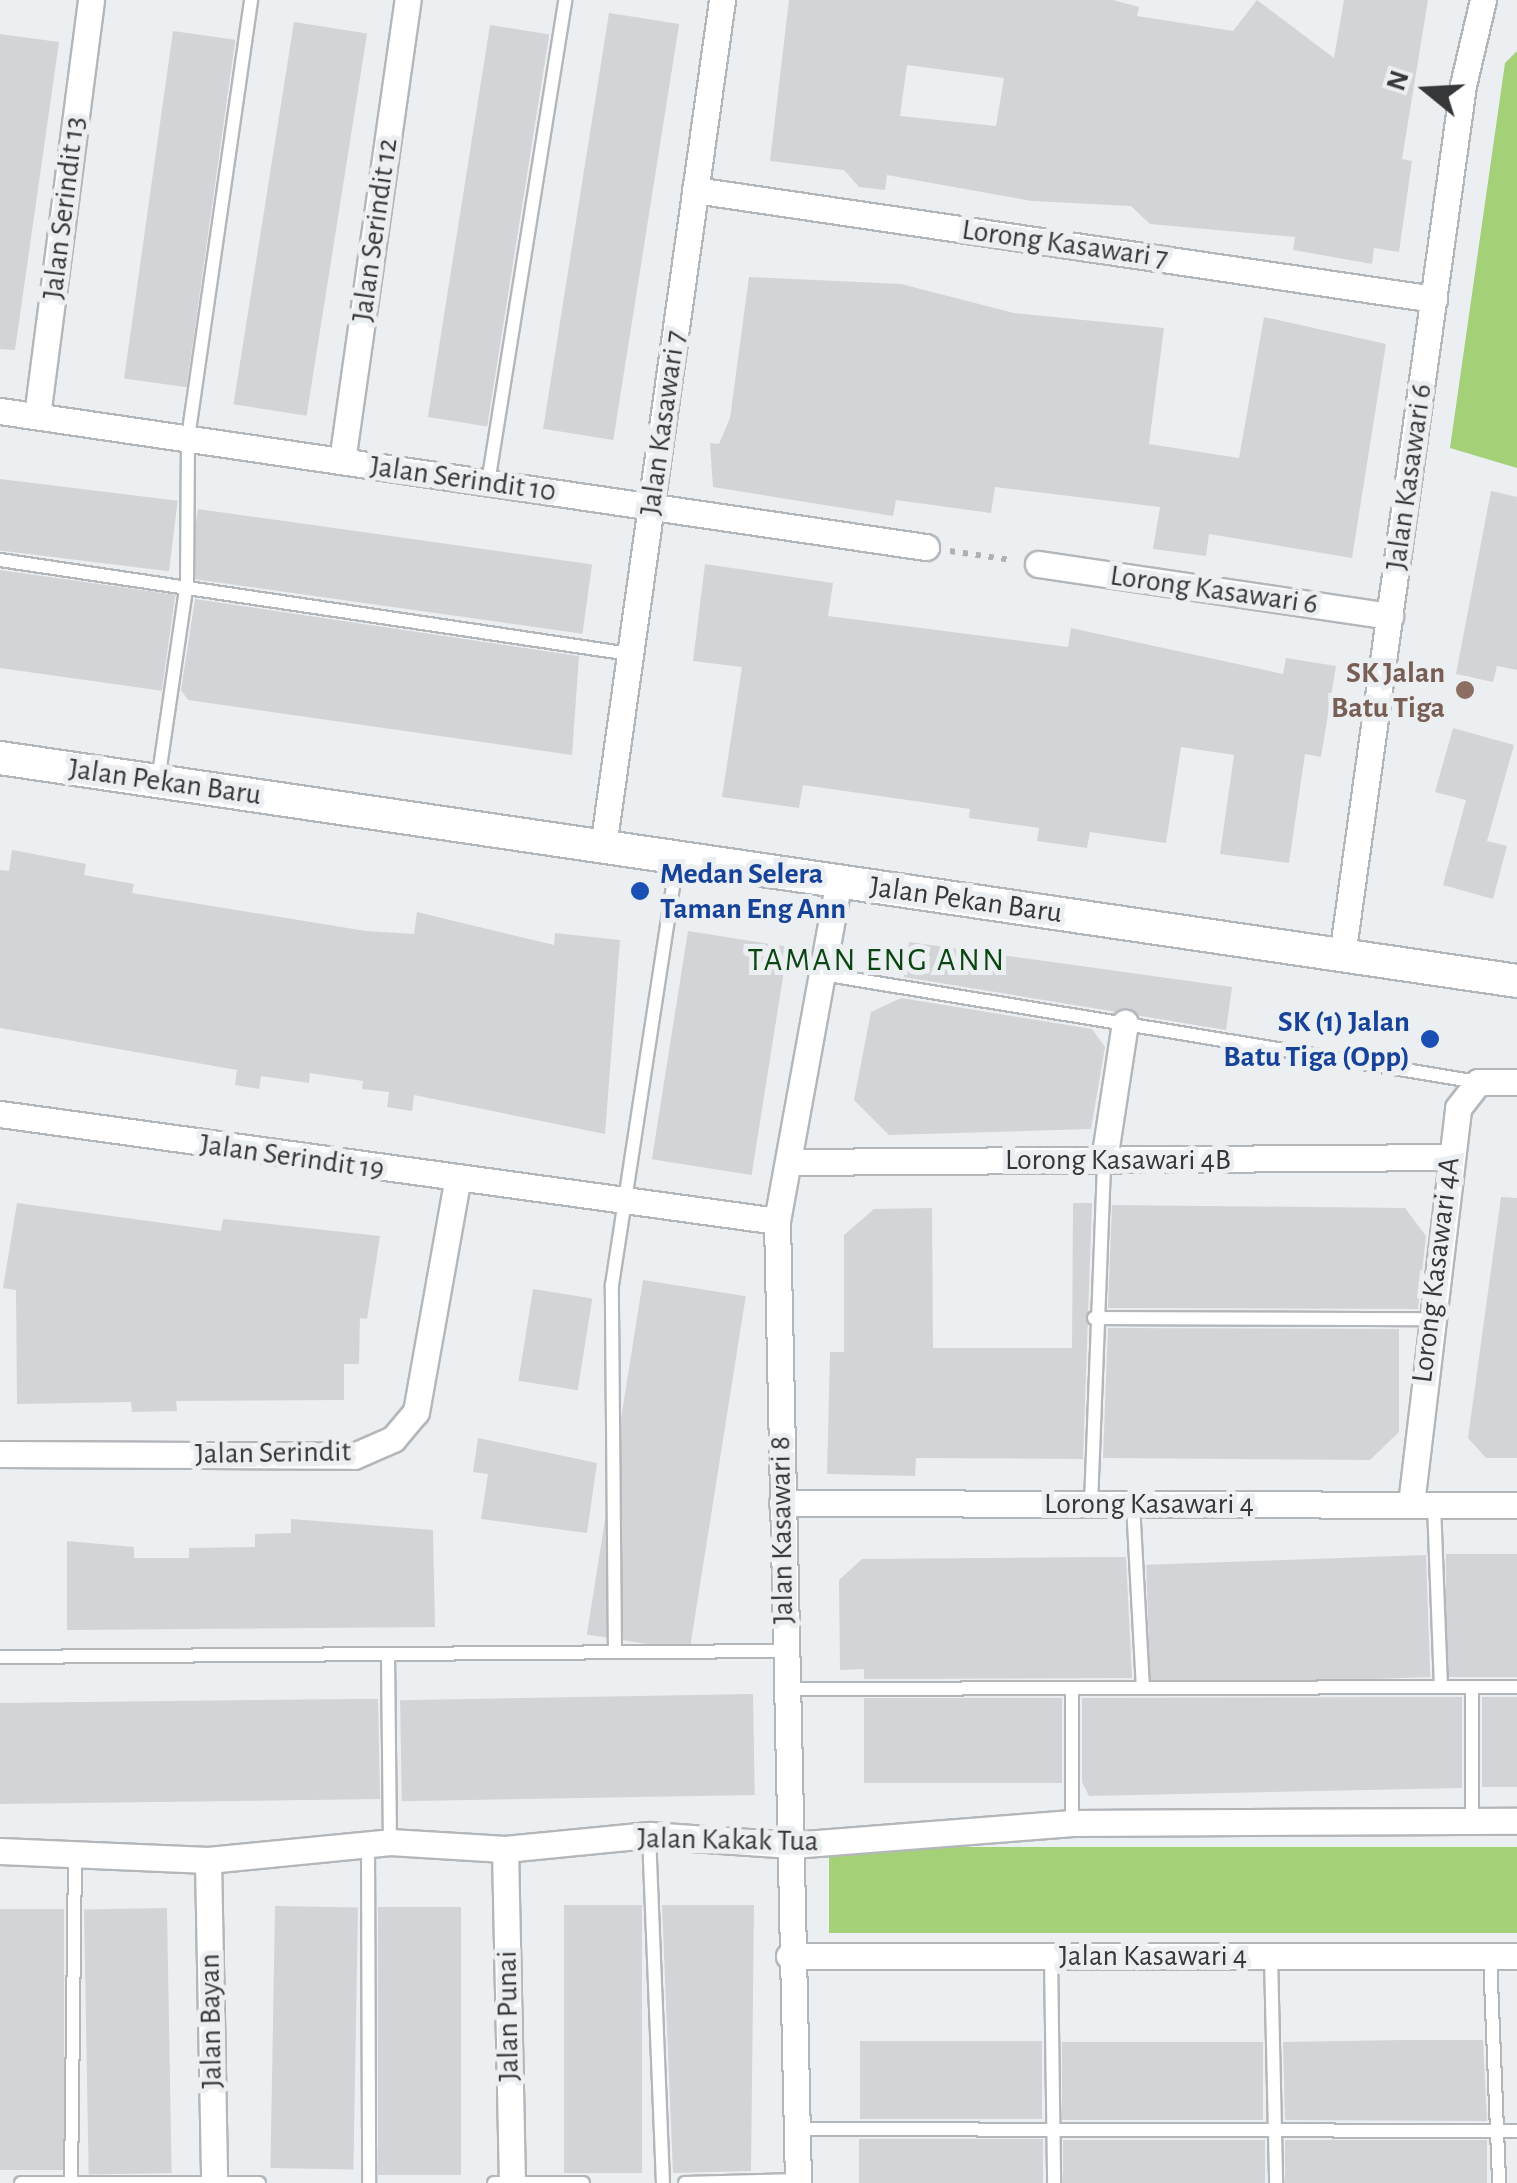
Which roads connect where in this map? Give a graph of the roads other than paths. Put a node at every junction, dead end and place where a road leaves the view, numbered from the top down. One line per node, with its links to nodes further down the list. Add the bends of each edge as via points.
1 (91, 0): 10 (street, Jalan Serindit 13)
2 (251, 0): 11 (lane)
3 (408, 0): 12 (street, Jalan Serindit 12)
4 (565, 0): 13 (lane)
5 (722, 0): 7 (street, Jalan Kasawari 7)
6 (1483, 0): 8 (street, Jalan Kasawari 6)
7 (696, 190): 8 (street, Lorong Kasawari 7); 14 (street, Jalan Kasawari 7)
8 (1434, 299): 19 (street, Jalan Kasawari 6)
9 (0, 410): 10 (street, Jalan Serindit 10)
10 (38, 416): 11 (street, Jalan Serindit 10)
11 (188, 438): 12 (street, Jalan Serindit 10); 18 (lane)
12 (342, 461): 13 (street, Jalan Serindit 10)
13 (488, 483): 14 (street, Jalan Serindit 10)
14 (651, 507): 15 (street, Jalan Serindit 10); 20 (street, Jalan Kasawari 7)
15 (926, 548)
16 (0, 560): 18 (lane)
17 (1038, 564): 19 (street, Lorong Kasawari 6)
18 (187, 588): 20 (lane); 22 (lane)
19 (1390, 616): 26 (street, Jalan Kasawari 6)
20 (630, 654): 23 (street, Jalan Kasawari 7)
21 (0, 758): 22 (street, Jalan Pekan Baru)
22 (158, 781): 23 (street, Jalan Pekan Baru)
23 (603, 846): 24 (street, Jalan Pekan Baru)
24 (678, 858): 25 (street, Jalan Pekan Baru); 37 (lane)
25 (839, 881): 26 (street, Jalan Pekan Baru); 27 (street, Jalan Kasawari 8)
26 (1342, 956): 28 (street, Jalan Pekan Baru)
27 (822, 974): 29 (lane); 35 (street, Jalan Kasawari 8)
28 (1517, 981)
29 (1124, 1023): 30 (lane); 34 (street)
30 (1478, 1082): 31 (street); 33 (street, Lorong Kasawari 4A, via 1458,1108)
31 (1517, 1082)
32 (0, 1114): 36 (street, Jalan Serindit 19)
33 (1448, 1158): 34 (street, Lorong Kasawari 4B); 40 (street, Lorong Kasawari 4A)
34 (1104, 1160): 35 (street, Lorong Kasawari 4B); 39 (lane)
35 (788, 1162): 38 (street, Jalan Kasawari 8)
36 (456, 1181): 37 (street, Jalan Serindit 19); 41 (street, Jalan Serindit, via 416,1412 393,1440 354,1456)
37 (622, 1203): 38 (street, Jalan Serindit 19); 48 (lane, via 612,1285)
38 (777, 1221): 42 (street, Jalan Kasawari 8)
39 (1094, 1318): 40 (lane); 43 (lane)
40 (1429, 1319): 45 (street, Lorong Kasawari 4A)
41 (0, 1454)
42 (782, 1503): 43 (street, Lorong Kasawari 4); 47 (street, Jalan Kasawari 8)
43 (1090, 1504): 44 (street, Lorong Kasawari 4)
44 (1133, 1504): 45 (street, Lorong Kasawari 4); 54 (lane)
45 (1422, 1504): 46 (street, Lorong Kasawari 4); 51 (lane)
46 (1517, 1504)
47 (784, 1651): 48 (lane); 55 (street, Jalan Kasawari 8)
48 (614, 1652): 49 (lane)
49 (388, 1654): 50 (lane); 61 (lane)
50 (0, 1657)
51 (1441, 1687): 52 (lane); 54 (lane)
52 (1472, 1687): 53 (lane); 57 (lane)
53 (1517, 1687)
54 (1143, 1688): 56 (lane)
55 (785, 1689): 56 (lane); 62 (street, Jalan Kasawari 8)
56 (1072, 1689): 59 (lane)
57 (1472, 1821): 58 (street, Jalan Kakak Tua); 59 (street, Jalan Kakak Tua)
58 (1517, 1821)
59 (1072, 1823): 62 (street, Jalan Kakak Tua)
60 (650, 1835): 62 (street, Jalan Kakak Tua); 63 (street, Jalan Kakak Tua); 86 (lane)
61 (379, 1845): 63 (street, Jalan Kakak Tua); 66 (street, Jalan Kakak Tua); 82 (lane)
62 (792, 1846): 67 (street, Jalan Kasawari 8)
63 (504, 1848): 84 (street, Jalan Punai)
64 (75, 1850): 65 (street, Jalan Kakak Tua); 66 (street, Jalan Kakak Tua); 78 (lane)
65 (0, 1851)
66 (208, 1860): 79 (street, Jalan Bayan)
67 (789, 1956): 68 (street, Jalan Kasawari 4); 72 (street, Jalan Kasawari 8)
68 (1051, 1956): 69 (street, Jalan Kasawari 4); 76 (lane)
69 (1270, 1956): 70 (street, Jalan Kasawari 4); 73 (lane)
70 (1490, 1956): 71 (street, Jalan Kasawari 4); 74 (lane)
71 (1517, 1956)
72 (792, 2129): 76 (lane); 77 (street, Jalan Kasawari 8)
73 (1275, 2131): 74 (lane); 76 (lane); 89 (lane)
74 (1497, 2132): 75 (lane); 90 (lane)
75 (1517, 2132)
76 (1054, 2136): 88 (lane)
77 (798, 2181): 87 (lane)
78 (71, 2182): 79 (lane); 80 (lane)
79 (214, 2182): 81 (lane)
80 (20, 2183)
81 (258, 2183)
82 (368, 2183)
83 (494, 2183): 84 (lane)
84 (512, 2183): 85 (lane)
85 (583, 2183)
86 (663, 2183)
87 (685, 2183)
88 (1054, 2183)
89 (1276, 2183)
90 (1499, 2183)

